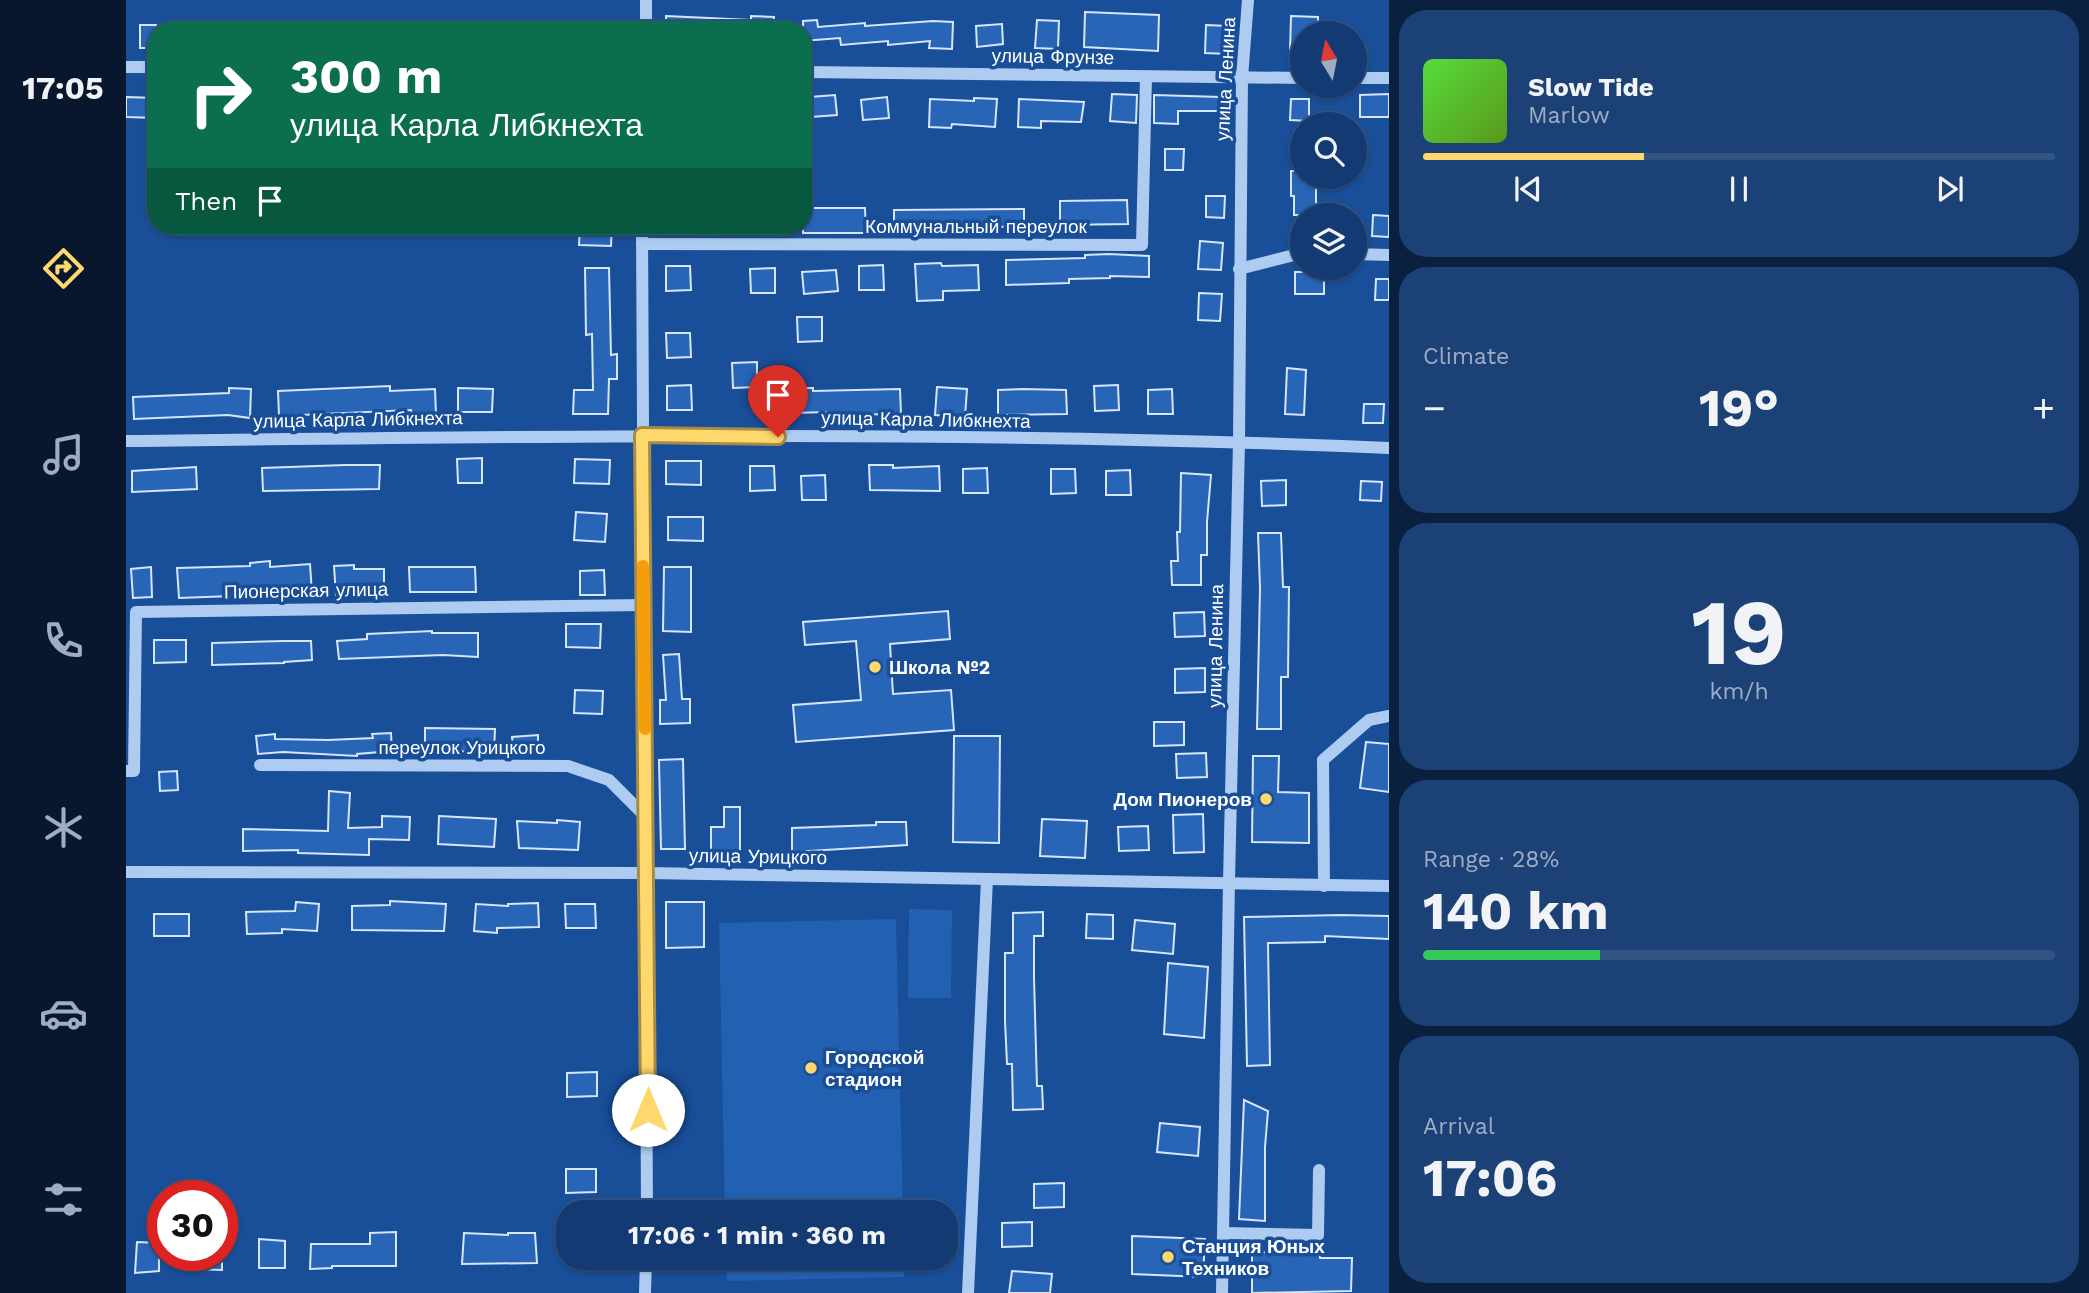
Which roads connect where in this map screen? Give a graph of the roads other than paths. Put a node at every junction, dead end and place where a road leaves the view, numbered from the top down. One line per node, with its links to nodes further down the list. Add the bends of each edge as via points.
1 (646, 0): 3 (street)
2 (1248, 0): 8 (street, улица Ленина)
3 (646, 21)
4 (126, 67): 5 (street)
5 (147, 68)
6 (812, 72): 7 (street, улица Фрунзе)
7 (1146, 77): 8 (street, улица Фрунзе); 13 (street, Коммунальный переулок, via 1142,245)
8 (1241, 78): 9 (street, улица Фрунзе); 17 (street, улица Ленина)
9 (1290, 78)
10 (1367, 78): 11 (street)
11 (1389, 78)
12 (642, 235): 13 (street)
13 (642, 244): 18 (street)
14 (1367, 254): 15 (street)
15 (1389, 255)
16 (1290, 256): 17 (street)
17 (1239, 269): 20 (street, улица Ленина)
18 (642, 435): 19 (street, улица Карла Либкнехта); 20 (street, улица Карла Либкнехта); 22 (street)
19 (126, 441)
20 (1239, 442): 21 (street, улица Карла Либкнехта); 30 (street, улица Ленина)
21 (1389, 448)
22 (644, 605): 25 (street, Пионерская улица, via 136,612 134,771); 26 (street)
23 (1389, 716): 31 (street, via 1369,720 1323,760)
24 (260, 765): 26 (street, переулок Урицкого, via 568,766 609,780)
25 (126, 771)
26 (646, 817): 28 (street)
27 (126, 872): 28 (street, улица Урицкого)
28 (646, 873): 29 (street, улица Урицкого); 34 (street)
29 (987, 879): 30 (street, улица Урицкого); 38 (street)
30 (1229, 882): 31 (street, улица Урицкого); 35 (street, улица Ленина)
31 (1324, 886): 32 (street, улица Урицкого)
32 (1389, 886)
33 (1319, 1170): 35 (street, via 1318,1236)
34 (647, 1200)
35 (1224, 1233): 39 (street, улица Ленина)
36 (646, 1270): 37 (street)
37 (645, 1293)
38 (968, 1293)
39 (1222, 1293)

